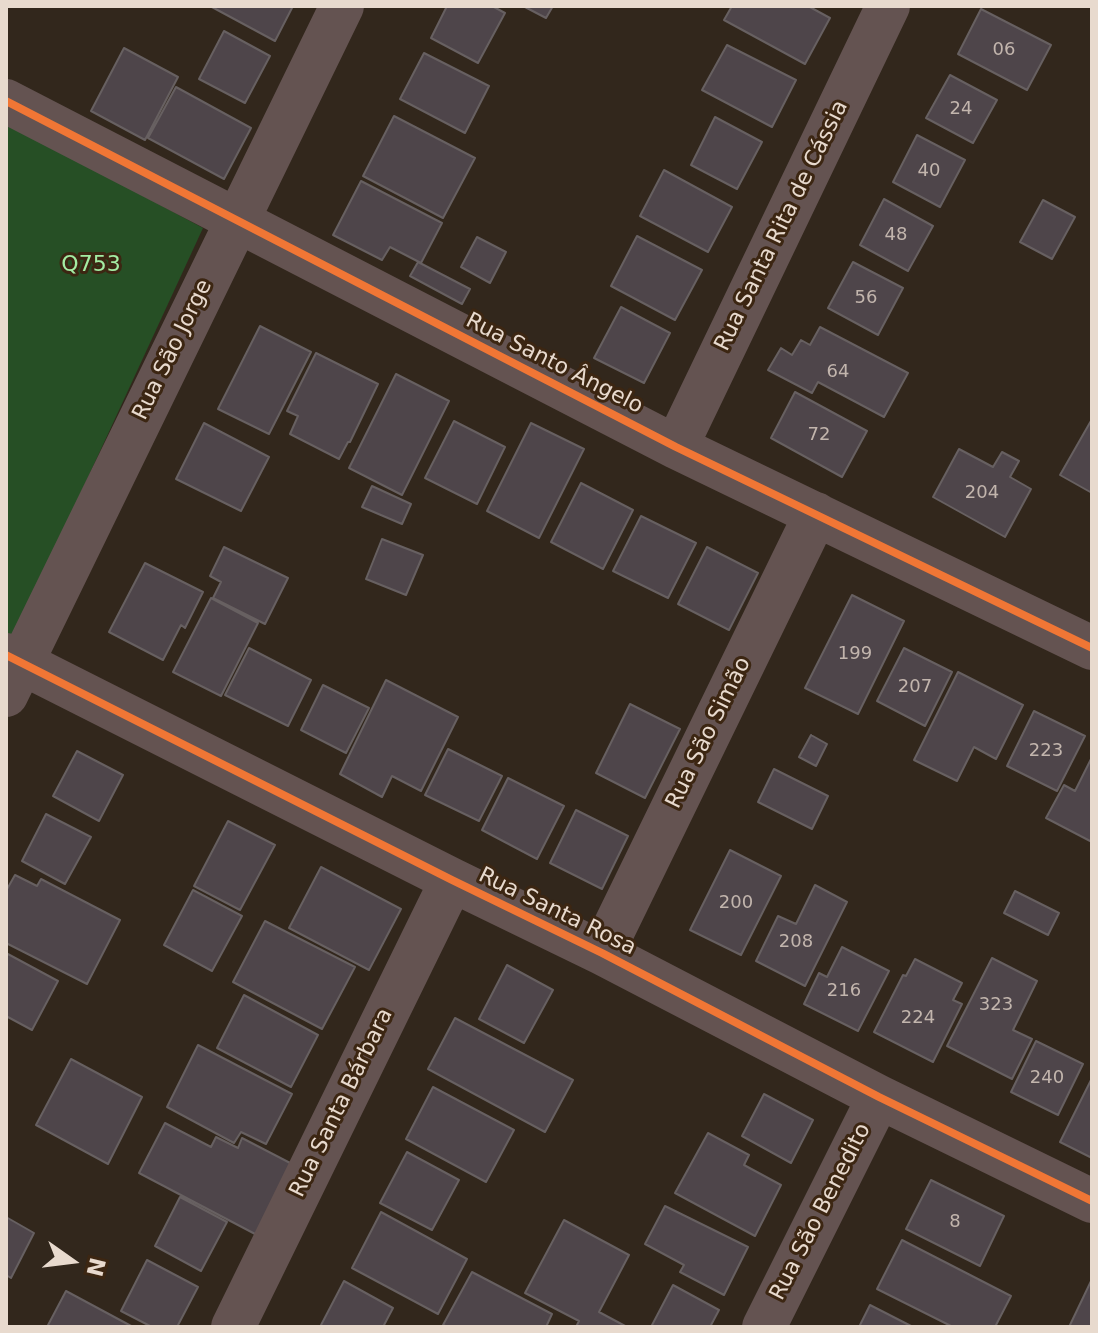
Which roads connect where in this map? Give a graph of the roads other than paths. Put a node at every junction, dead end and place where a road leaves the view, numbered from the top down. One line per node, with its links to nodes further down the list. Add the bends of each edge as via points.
1 (342, 6): 4 (street, Rua São Jorge)
2 (888, 6): 5 (street, Rua Santa Rita de Cássia)
3 (6, 101): 4 (street, Rua Santo Ângelo)
4 (236, 221): 5 (street, Rua Santo Ângelo); 8 (street, Rua São Jorge)
5 (676, 447): 6 (street, Rua Santo Ângelo)
6 (816, 514): 7 (street, Rua Santo Ângelo); 10 (street, Rua São Simão)
7 (1092, 648)
8 (11, 671): 9 (street, Rua Santa Rosa)
9 (452, 880): 10 (street, Rua Santa Rosa); 13 (street, Rua Santa Bárbara)
10 (602, 953): 11 (street, Rua Santa Rosa)
11 (879, 1097): 12 (street, Rua Santa Rosa); 14 (street, Rua São Benedito)
12 (1092, 1201)
13 (233, 1327)
14 (764, 1327)

